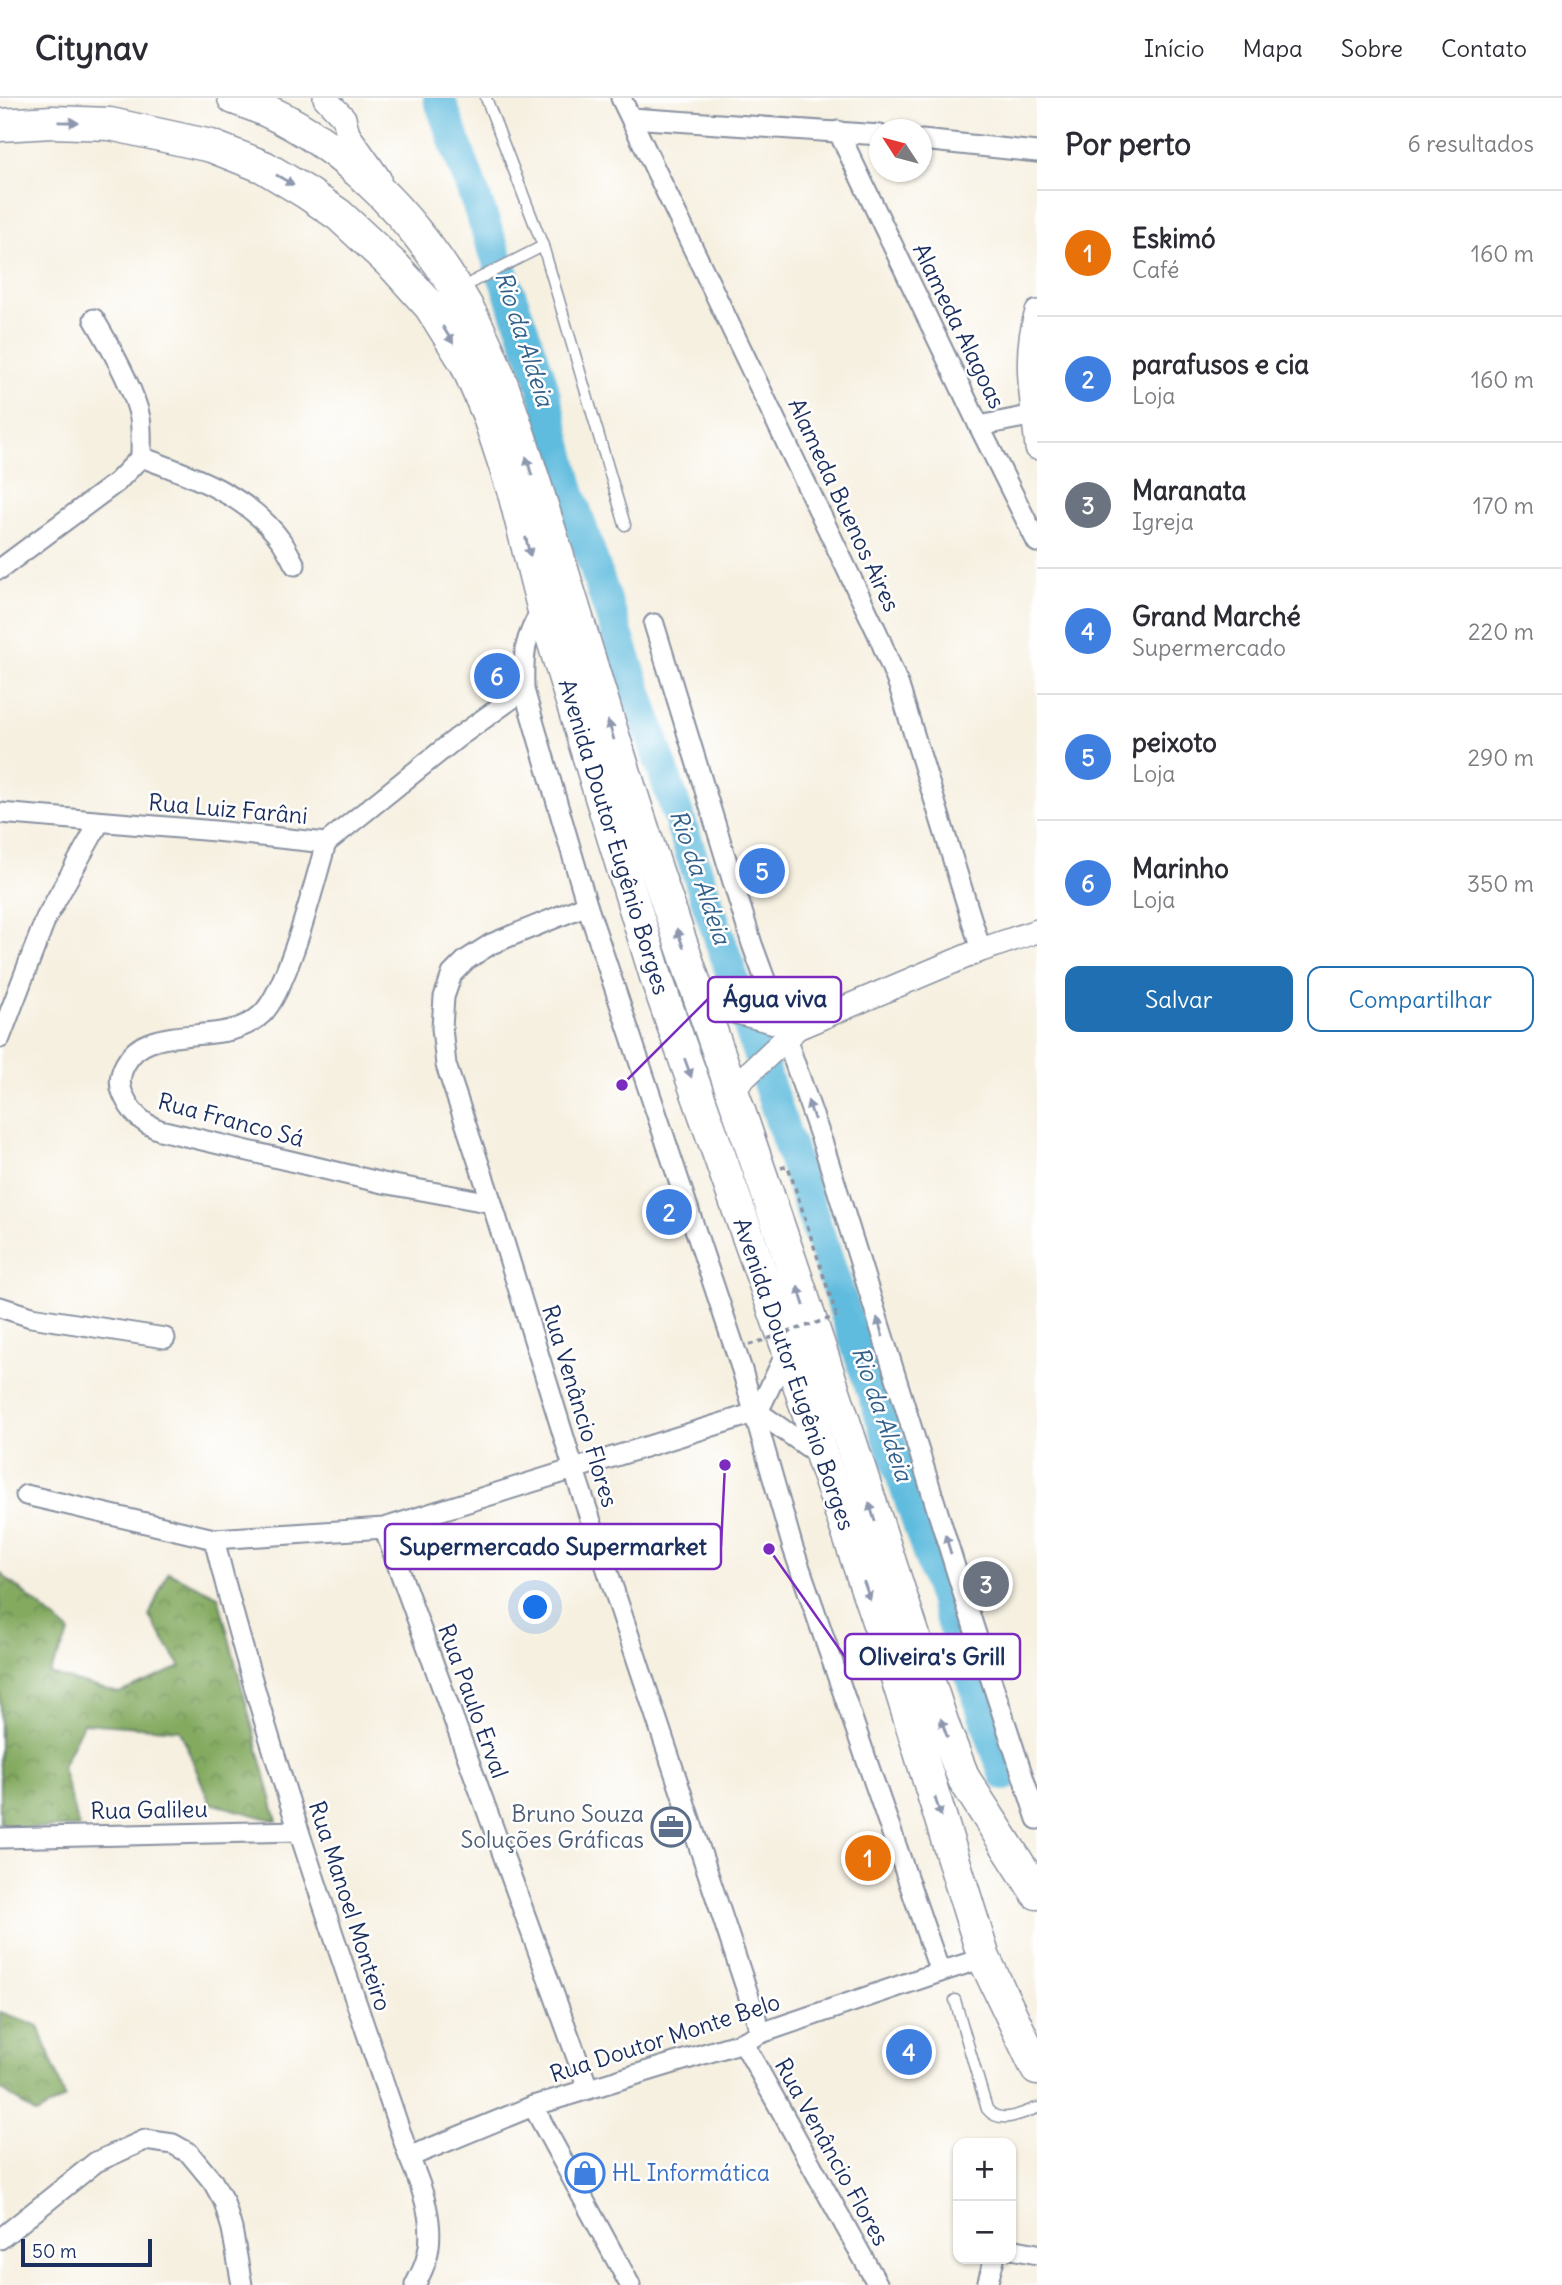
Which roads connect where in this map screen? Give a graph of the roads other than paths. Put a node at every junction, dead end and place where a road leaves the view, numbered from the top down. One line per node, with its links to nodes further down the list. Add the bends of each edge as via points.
1 (234, 98): 10 (highway, Avenida Doutor Eugênio Borges, via 306,133)
2 (325, 98): 10 (street, via 344,118)
3 (486, 98): 12 (lane)
4 (621, 98): 5 (street, Alameda Buenos Aires)
5 (631, 118): 7 (street); 33 (street, Alameda Buenos Aires, via 877,632 899,686)
6 (0, 125): 25 (highway, Avenida Doutor Eugênio Borges, one-way to 25, via 110,124 211,146 264,167 339,215 430,306 466,363 514,493)
7 (838, 131): 8 (street); 18 (street, Alameda Alagoas)
8 (869, 134)
9 (932, 141): 11 (street)
10 (340, 143): 13 (highway, Avenida Doutor Eugênio Borges, via 358,172)
11 (1037, 152)
12 (543, 246): 13 (lane); 21 (lane)
13 (466, 286): 34 (highway, Avenida Doutor Eugênio Borges, one-way to 13, via 628,783 514,419)
14 (1037, 312): 16 (street, via 1030,337)
15 (93, 319): 20 (street, via 136,407)
16 (1033, 370): 17 (street)
17 (1034, 415): 18 (street); 19 (street)
18 (979, 426): 22 (street, Alameda Alagoas)
19 (1037, 448)
20 (141, 457): 23 (street, via 198,478 254,512 282,541); 24 (street, via 117,482)
21 (625, 525)
22 (1037, 542)
23 (295, 565)
24 (0, 569)
25 (543, 607): 27 (street, via 529,632 523,658); 41 (highway, Avenida Doutor Eugênio Borges, one-way to 41, via 657,980)
26 (654, 624): 35 (street)
27 (524, 690): 30 (street, Rua Luiz Farâni); 31 (street)
28 (0, 813): 29 (street, Rua Luiz Farâni)
29 (99, 822): 30 (street, Rua Luiz Farâni); 36 (street, via 47,918)
30 (326, 843): 38 (street, Rua Franco Sá, via 292,956 262,1014 230,1030 147,1043 125,1063 120,1087 125,1100 144,1124 160,1130 383,1183)
31 (587, 905): 38 (street, Rua Venâncio Flores, via 491,944 453,974 444,996 446,1065); 42 (street)
32 (1037, 931): 33 (street)
33 (981, 950): 35 (street)
34 (715, 1006): 35 (street); 37 (highway, Avenida Doutor Eugênio Borges)
35 (781, 1031): 37 (street); 49 (street, one-way to 35, via 824,1147)
36 (0, 1038)
37 (739, 1083): 48 (highway, Avenida Doutor Eugênio Borges, one-way to 37)
38 (492, 1203): 44 (street, Rua Venâncio Flores)
39 (0, 1307): 40 (street, via 31,1317)
40 (165, 1338)
41 (788, 1349): 42 (street); 43 (highway, Avenida Doutor Eugênio Borges)
42 (756, 1412): 43 (street); 44 (street); 55 (street, via 793,1548)
43 (822, 1457): 54 (highway, Avenida Doutor Eugênio Borges, one-way to 54, via 894,1668)
44 (574, 1470): 46 (street); 57 (street, Rua Venâncio Flores)
45 (26, 1495): 47 (street)
46 (384, 1528): 47 (street); 60 (street, Rua Paulo Erval)
47 (214, 1539): 50 (street, Rua Manoel Monteiro, via 236,1629)
48 (964, 1779): 52 (highway, Avenida Doutor Eugênio Borges); 53 (highway, via 973,1814)
49 (1037, 1819)
50 (299, 1831): 51 (street, Rua Galileu); 63 (street, Rua Manoel Monteiro)
51 (0, 1838)
52 (1037, 1894)
53 (1037, 1916)
54 (984, 1958): 55 (street, Rua Doutor Monte Belo); 59 (highway, Avenida Doutor Eugênio Borges)
55 (940, 1972): 57 (street, Rua Doutor Monte Belo)
56 (955, 2000): 62 (lane, via 986,2109 1002,2119)
57 (761, 2033): 58 (street, Rua Doutor Monte Belo)
58 (743, 2042): 60 (street, Rua Doutor Monte Belo); 71 (street, Rua Venâncio Flores)
59 (1034, 2062)
60 (588, 2088): 61 (street, Rua Doutor Monte Belo)
61 (533, 2106): 63 (street, Rua Doutor Monte Belo); 70 (street)
62 (1037, 2108)
63 (409, 2157): 69 (street, Rua Manoel Monteiro, via 422,2189 429,2238 427,2258)
64 (0, 2239): 68 (street, via 96,2162 145,2140 173,2144 190,2153 224,2202)
65 (1016, 2250): 66 (street)
66 (1037, 2254)
67 (993, 2264): 72 (street)
68 (242, 2285)
69 (415, 2285)
70 (630, 2285)
71 (878, 2285)
72 (987, 2285)

